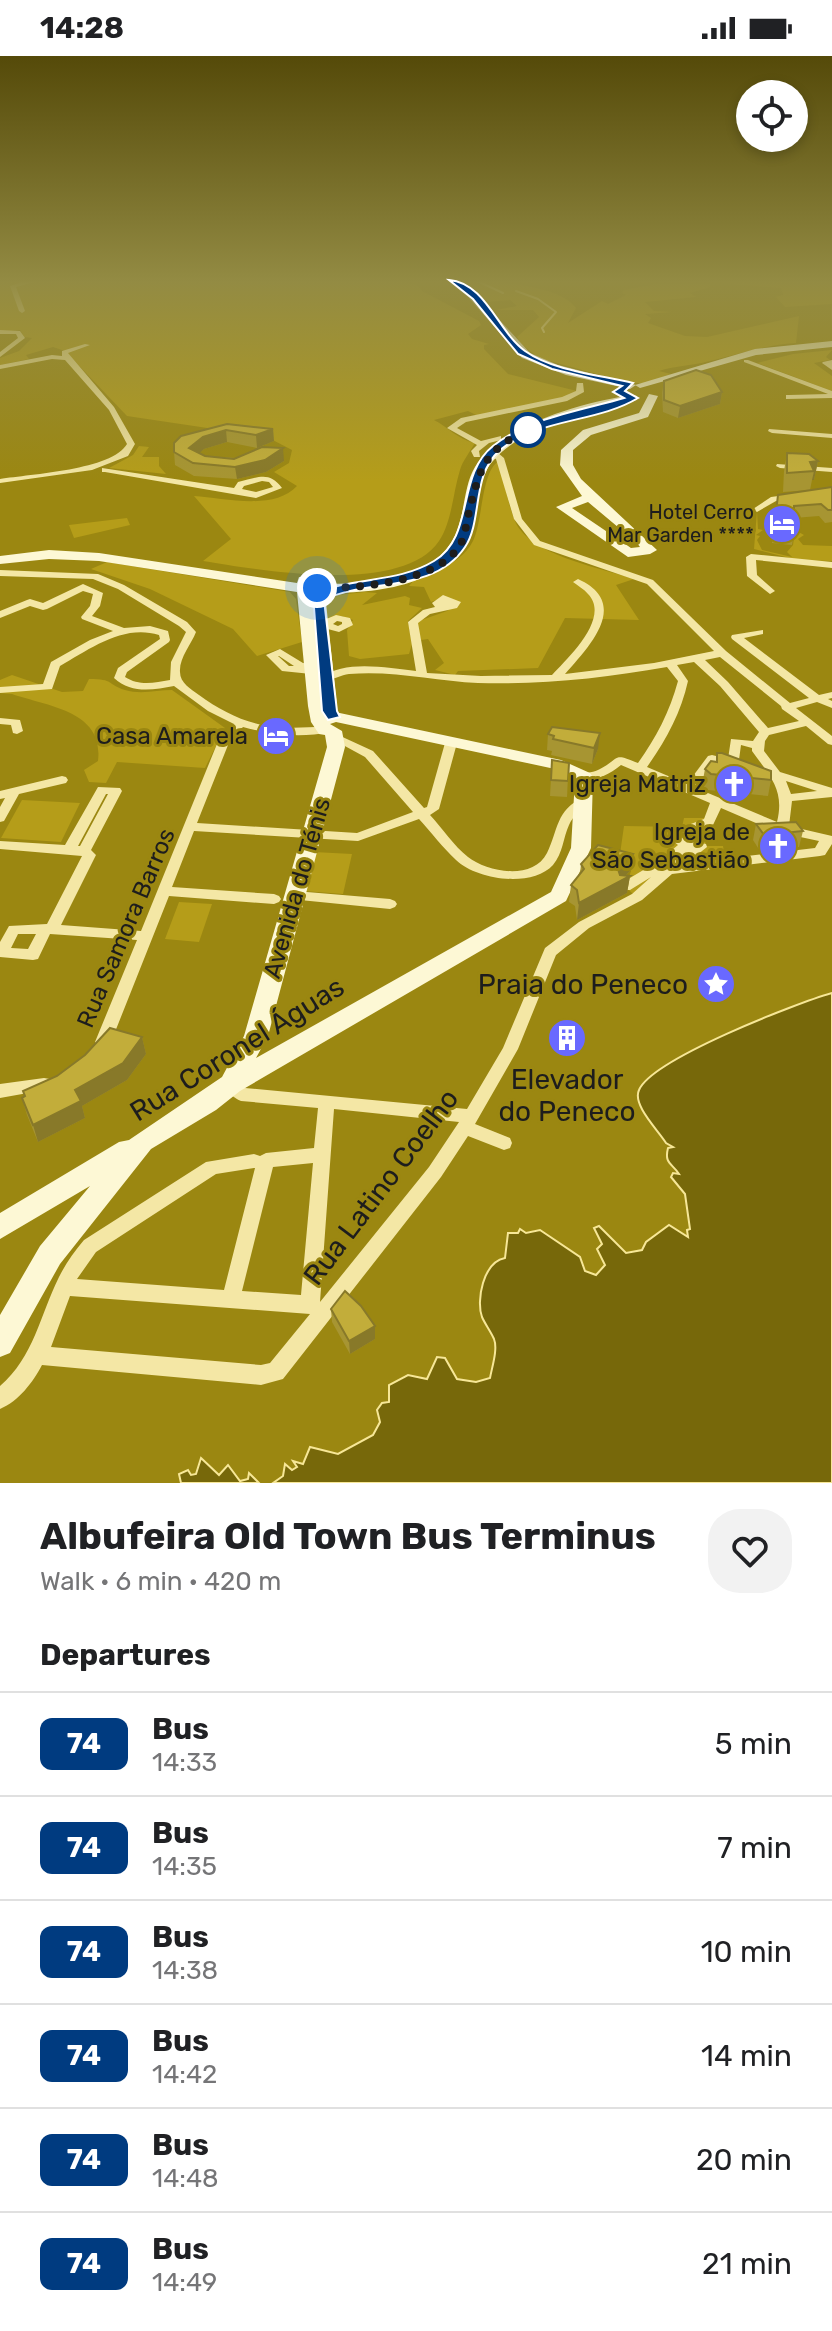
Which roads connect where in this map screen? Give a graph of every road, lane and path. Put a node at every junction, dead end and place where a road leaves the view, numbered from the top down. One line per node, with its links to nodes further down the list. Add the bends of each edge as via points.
1 (81, 348): 6 (street)
2 (509, 348): 12 (main road, via 539,365)
3 (516, 348): 12 (main road, via 555,367)
4 (812, 348): 12 (main road, via 755,352)
5 (820, 348): 7 (main road)
6 (65, 355): 9 (street); 20 (street, via 116,411 131,444 125,454)
7 (746, 361): 12 (main road); 13 (street)
8 (832, 362): 10 (street, via 825,363)
9 (0, 367)
10 (832, 368)
11 (580, 385): 17 (street, via 580,392 564,399 464,420 451,428)
12 (638, 393): 17 (main road, via 498,438); 26 (main road, via 644,415 586,433 570,444 567,464); 33 (main road, via 542,425 497,448 479,470 460,546 439,564 399,581)
13 (832, 395): 14 (street)
14 (789, 397)
15 (772, 431): 16 (street)
16 (832, 436)
17 (479, 450): 33 (main road, via 467,470 451,535 439,551 388,574)
18 (495, 455): 39 (street, via 518,519 537,543 650,582)
19 (780, 466): 21 (street)
20 (97, 470): 22 (street); 22 (street); 23 (street)
21 (832, 470)
22 (157, 478): 24 (street)
23 (0, 481)
24 (239, 489)
25 (803, 496): 27 (street, via 774,499)
26 (591, 497): 26 (main road, via 562,507 628,553 650,550)
27 (757, 509)
28 (0, 550): 33 (main road, via 108,552)
29 (0, 560): 33 (main road, via 122,560)
30 (832, 565): 34 (street, via 751,557 752,576)
31 (6, 574): 45 (street, via 95,576 183,624 191,632 173,663)
32 (578, 582): 44 (street, via 595,593 598,623 588,643)
33 (312, 586): 42 (main road)
34 (770, 591)
35 (441, 607): 43 (street, via 413,622)
36 (0, 615): 37 (street, via 30,602 43,607 83,587 98,593 86,617)
37 (123, 631): 45 (street, via 156,629 165,640 122,670 119,678 142,687); 46 (street, via 55,664 48,687)
38 (759, 632): 48 (street, via 736,637)
39 (722, 653): 40 (street); 50 (street)
40 (697, 659): 41 (street); 56 (street)
41 (670, 663): 44 (street); 61 (street, via 683,681 680,694 662,737)
42 (321, 670): 43 (street); 54 (main road)
43 (422, 675): 44 (street)
44 (556, 677)
45 (176, 682): 53 (street, via 211,711)
46 (0, 690)
47 (832, 695): 48 (street)
48 (816, 698): 49 (street); 50 (street)
49 (832, 705)
50 (786, 707): 52 (street)
51 (0, 721): 55 (street, via 16,722)
52 (806, 723): 56 (street); 57 (street)
53 (240, 724): 54 (street, via 297,732); 74 (street, Rua Samora Barros, via 225,739)
54 (331, 726): 58 (main road); 72 (street, via 369,754); 76 (main road, Avenida do Ténis)
55 (17, 731)
56 (765, 732): 59 (street)
57 (832, 742)
58 (451, 743): 62 (main road, via 561,765); 72 (street, via 433,809)
59 (758, 745): 60 (street, via 735,741); 63 (street)
60 (745, 768): 63 (street); 65 (street, via 712,759)
61 (640, 769): 62 (street, via 620,760 603,773); 65 (street)
62 (584, 777): 70 (main road, Rua Coronel Águas)
63 (776, 778): 67 (street); 69 (street)
64 (62, 780): 66 (street)
65 (690, 788): 71 (street)
66 (15, 791): 68 (street); 73 (street)
67 (832, 793): 69 (street)
68 (0, 795)
69 (785, 798): 75 (street)
70 (583, 802): 72 (street, via 564,821 550,860 520,873 476,869); 88 (main road, Rua Coronel Águas, via 581,848 559,896)
71 (716, 804): 75 (street); 79 (street, via 709,822 683,835 687,844)
72 (423, 814): 76 (street, via 358,837)
73 (0, 818)
74 (193, 827): 76 (street); 81 (street, Rua Samora Barros)
75 (782, 829): 77 (street)
76 (312, 834): 82 (main road, Avenida do Ténis)
77 (829, 840): 79 (street, via 820,852)
78 (0, 845): 84 (street, via 89,855)
79 (666, 866): 80 (street); 93 (street, Rua Latino Coelho, via 637,897 584,925 550,952 510,1049)
80 (625, 887)
81 (166, 891): 82 (street); 85 (street, Rua Samora Barros)
82 (284, 898): 83 (street); 88 (main road, Avenida do Ténis)
83 (390, 904)
84 (48, 930): 85 (street); 86 (street, via 33,955); 86 (street, via 14,929)
85 (146, 936): 87 (street, Rua Samora Barros, via 108,1037)
86 (1, 953)
87 (93, 1055)
88 (259, 1055): 90 (main road, Rua Coronel Águas)
89 (59, 1079): 91 (street)
90 (231, 1084): 92 (street, via 241,1094); 94 (main road, Rua Coronel Águas)
91 (0, 1091)
92 (326, 1104): 93 (street); 96 (street)
93 (468, 1121): 95 (street); 102 (street, Rua Latino Coelho, via 435,1172 276,1372 261,1375)
94 (142, 1142): 98 (main road); 101 (main road, Rua Coronel Águas, via 50,1255)
95 (504, 1143)
96 (321, 1155): 97 (street); 100 (street, via 310,1305)
97 (260, 1160): 99 (street, via 212,1167 90,1246 75,1261); 100 (street)
98 (0, 1227)
99 (66, 1287): 100 (street); 102 (street)
100 (231, 1298)
101 (0, 1343)
102 (38, 1355): 103 (street)
103 (0, 1399)

